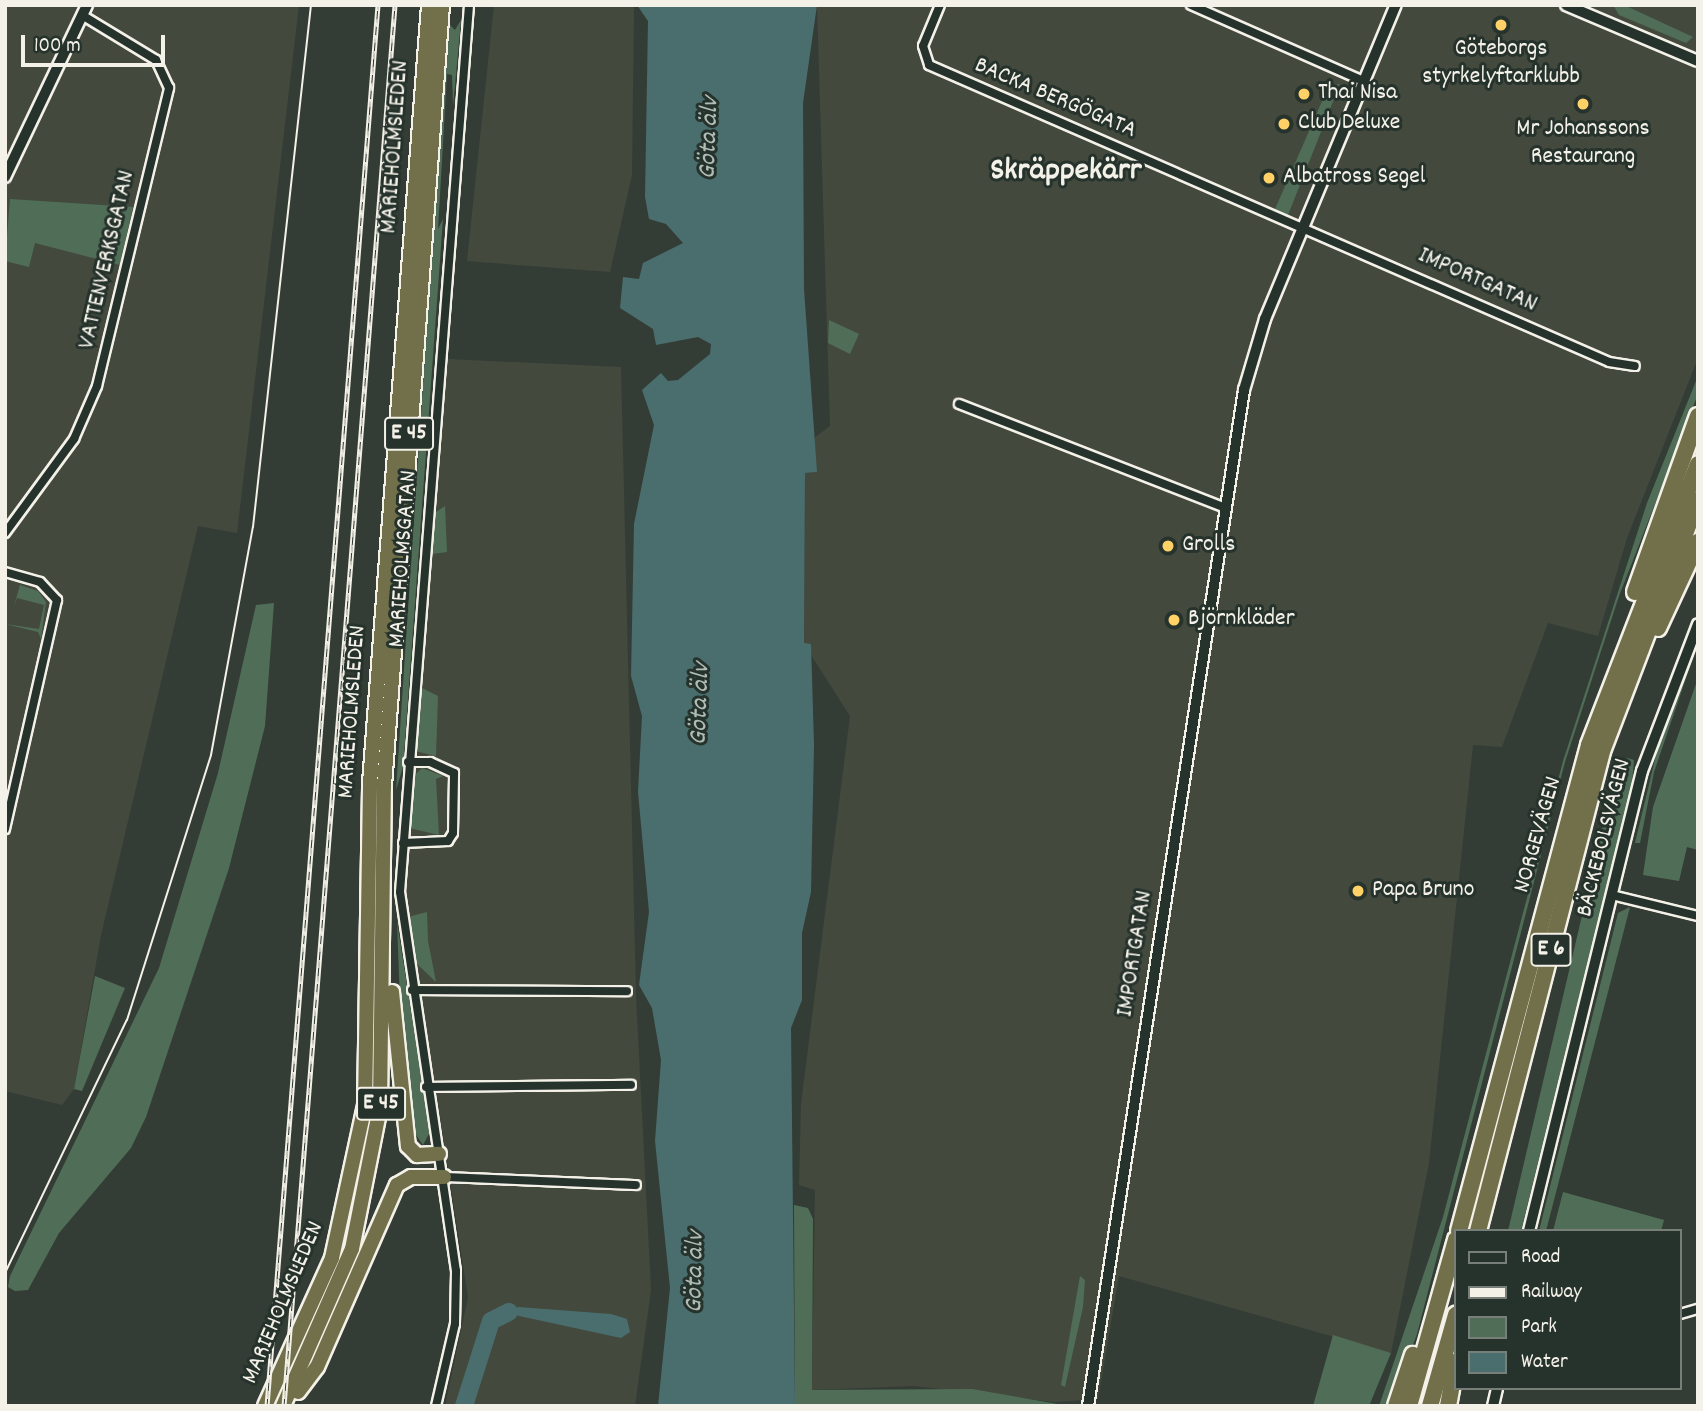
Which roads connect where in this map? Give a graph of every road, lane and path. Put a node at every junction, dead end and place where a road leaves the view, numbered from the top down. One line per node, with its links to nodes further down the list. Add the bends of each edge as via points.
1 (429, 5): 45 (highway, MARIEHOLMSLEDEN / E 45, via 370,783 365,1105 332,1258)
2 (442, 5): 30 (highway, MARIEHOLMSLEDEN / E 45, via 384,786)
3 (469, 5): 25 (street, MARIEHOLMSGATAN)
4 (940, 5): 12 (street, BACKA BERGÖGATA, via 923,46 929,65)
5 (1191, 5): 10 (street)
6 (1396, 5): 10 (street, IMPORTGATAN)
7 (1566, 5): 9 (street)
8 (85, 10): 11 (street); 19 (street, VATTENVERKSGATAN, via 156,60 169,88 97,386 74,439)
9 (1698, 61)
10 (1363, 81): 12 (street, IMPORTGATAN)
11 (5, 177)
12 (1303, 228): 13 (street, IMPORTGATAN, via 1609,362); 18 (street, IMPORTGATAN, via 1251,359)
13 (1635, 366)
14 (959, 404): 18 (street)
15 (1698, 416): 23 (highway, via 1642,567)
16 (1698, 464): 23 (highway, NORGEVÄGEN / E 6)
17 (1698, 500): 24 (highway, NORGEVÄGEN / E 6)
18 (1226, 508): 48 (street, IMPORTGATAN)
19 (5, 533)
20 (1698, 542): 24 (highway)
21 (5, 572): 26 (street, via 40,582 55,595)
22 (1698, 624): 28 (street, BÄCKEBOLSVÄGEN, via 1642,771)
23 (1623, 644): 38 (highway, NORGEVÄGEN / E 6, via 1537,922)
24 (1625, 689): 39 (highway, NORGEVÄGEN / E 6, via 1601,754)
25 (408, 762): 27 (street, MARIEHOLMSGATAN); 27 (street, via 430,761 454,773 453,833 448,841)
26 (5, 829)
27 (403, 843): 31 (street, MARIEHOLMSGATAN, via 401,904)
28 (1612, 895): 29 (street); 40 (street, BÄCKEBOLSVÄGEN)
29 (1698, 916)
30 (385, 940): 35 (highway, via 408,1146 417,1155); 46 (highway, MARIEHOLMSLEDEN / E 45, via 382,1089 366,1191 338,1289)
31 (412, 990): 32 (street); 34 (street, MARIEHOLMSGATAN)
32 (627, 991)
33 (631, 1086): 34 (street)
34 (426, 1087): 35 (street, MARIEHOLMSGATAN)
35 (439, 1154): 36 (street, MARIEHOLMSGATAN)
36 (444, 1177): 37 (street); 46 (highway, via 411,1178 397,1185 317,1367); 47 (street, MARIEHOLMSGATAN, via 456,1291)
37 (635, 1185)
38 (1460, 1229)
39 (1479, 1229)
40 (1529, 1229)
41 (1454, 1248): 49 (highway)
42 (1454, 1248): 50 (highway)
43 (1454, 1322): 51 (highway)
44 (1454, 1372): 52 (highway)
45 (265, 1406)
46 (285, 1406)
47 (436, 1406)
48 (1088, 1406)
49 (1396, 1406)
50 (1409, 1406)
51 (1430, 1406)
52 (1448, 1406)

